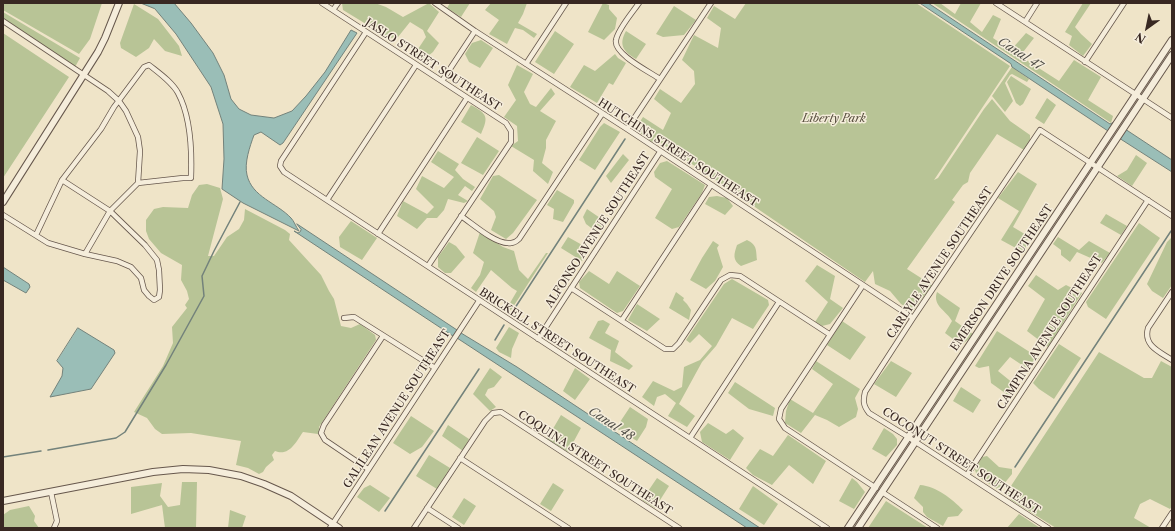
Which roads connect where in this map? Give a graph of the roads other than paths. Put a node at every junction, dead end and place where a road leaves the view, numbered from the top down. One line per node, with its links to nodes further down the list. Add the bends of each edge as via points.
1 (119, 3): 21 (street, via 105,38)
2 (322, 3): 11 (street, JASLO STREET SOUTHEAST)
3 (338, 3): 11 (street)
4 (435, 3): 14 (street, HUTCHINS STREET SOUTHEAST)
5 (566, 3): 19 (street)
6 (639, 3): 22 (street, via 618,34 618,49)
7 (711, 3): 22 (street)
8 (996, 3): 13 (street)
9 (1037, 3): 13 (street)
10 (1124, 3): 18 (street)
11 (333, 10): 15 (street, JASLO STREET SOUTHEAST)
12 (3, 22): 21 (street)
13 (1025, 22): 18 (street)
14 (475, 31): 19 (street, HUTCHINS STREET SOUTHEAST); 23 (street)
15 (366, 32): 20 (street, JASLO STREET SOUTHEAST); 37 (street, BRICKELL STREET SOUTHEAST, via 281,161 280,166 284,172)
16 (1172, 40): 24 (street, EMERSON DRIVE SOUTHEAST)
17 (1172, 55): 26 (street, EMERSON DRIVE SOUTHEAST)
18 (1086, 62): 24 (street)
19 (526, 64): 28 (street, HUTCHINS STREET SOUTHEAST)
20 (416, 65): 23 (street, JASLO STREET SOUTHEAST); 37 (street)
21 (84, 76): 27 (street); 39 (street)
22 (660, 79): 30 (street)
23 (442, 81): 25 (street, JASLO STREET SOUTHEAST)
24 (1135, 94): 26 (street); 32 (street, EMERSON DRIVE SOUTHEAST)
25 (467, 98): 42 (street, JASLO STREET SOUTHEAST, via 506,123 511,131 511,142); 44 (street)
26 (1142, 99): 29 (street); 33 (street, EMERSON DRIVE SOUTHEAST)
27 (119, 101): 34 (street); 35 (street, via 138,137); 35 (street, via 144,67 149,65 164,76 178,92 187,116 191,178)
28 (602, 114): 30 (street, HUTCHINS STREET SOUTHEAST); 42 (street, via 515,242 509,244 497,240)
29 (1172, 118)
30 (627, 129): 31 (street, HUTCHINS STREET SOUTHEAST)
31 (660, 152): 36 (street, HUTCHINS STREET SOUTHEAST); 49 (street, ALFONSO AVENUE SOUTHEAST)
32 (1090, 163): 33 (street); 54 (street, CARLYLE AVENUE SOUTHEAST, via 1040,130); 62 (street, EMERSON DRIVE SOUTHEAST)
33 (1097, 167): 38 (street); 64 (street, EMERSON DRIVE SOUTHEAST)
34 (62, 180): 40 (street); 45 (street)
35 (138, 183): 40 (street)
36 (711, 186): 48 (street, HUTCHINS STREET SOUTHEAST); 55 (street)
37 (327, 200): 44 (street, BRICKELL STREET SOUTHEAST)
38 (1148, 200): 43 (street); 67 (street, CAMPINA AVENUE SOUTHEAST)
39 (3, 202)
40 (110, 211): 46 (street); 46 (street, via 157,260 159,297 154,300 149,296 144,290 141,278 131,267)
41 (3, 215): 45 (street)
42 (461, 216): 47 (street)
43 (1172, 216)
44 (378, 234): 47 (street, BRICKELL STREET SOUTHEAST)
45 (36, 235): 46 (street, via 48,243)
46 (85, 254)
47 (428, 266): 51 (street, BRICKELL STREET SOUTHEAST)
48 (863, 284): 54 (street, HUTCHINS STREET SOUTHEAST); 56 (street)
49 (571, 288): 55 (street); 58 (street, ALFONSO AVENUE SOUTHEAST)
50 (1172, 292): 59 (street, via 1148,328 1146,338 1153,348)
51 (479, 301): 58 (street, BRICKELL STREET SOUTHEAST); 60 (street, GALILEAN AVENUE SOUTHEAST)
52 (779, 302): 55 (street, via 740,276 730,275 721,280 673,349 665,349); 56 (street); 63 (street)
53 (344, 318): 57 (street, via 354,317)
54 (913, 318): 61 (street, CARLYLE AVENUE SOUTHEAST, via 865,392)
55 (622, 320)
56 (829, 334): 68 (street, via 781,408 780,419 785,428)
57 (383, 336): 60 (street); 66 (street, via 321,433 325,440)
58 (538, 339): 63 (street, BRICKELL STREET SOUTHEAST)
59 (1172, 360)
60 (435, 368): 66 (street, GALILEAN AVENUE SOUTHEAST)
61 (865, 408): 62 (street, COCONUT STREET SOUTHEAST)
62 (908, 437): 64 (street, COCONUT STREET SOUTHEAST); 68 (street, EMERSON DRIVE SOUTHEAST)
63 (690, 438): 81 (street, BRICKELL STREET SOUTHEAST)
64 (915, 441): 67 (street, COCONUT STREET SOUTHEAST); 70 (street, EMERSON DRIVE SOUTHEAST)
65 (460, 458): 72 (street); 79 (street); 80 (street, COQUINA STREET SOUTHEAST, via 485,421 493,413 501,412)
66 (368, 469): 74 (street, GALILEAN AVENUE SOUTHEAST)
67 (967, 475): 85 (street, COCONUT STREET SOUTHEAST)
68 (876, 488): 82 (street, EMERSON DRIVE SOUTHEAST)
69 (51, 492): 71 (street); 74 (street, via 153,472 209,470 241,476 291,496); 75 (street, via 57,521)
70 (882, 492): 83 (street, EMERSON DRIVE SOUTHEAST); 84 (street)
71 (3, 501)
72 (427, 508): 77 (street); 78 (street)
73 (1172, 513): 86 (street)
74 (331, 526): 76 (street)
75 (54, 528)
76 (340, 528)
77 (414, 528)
78 (458, 528)
79 (568, 528)
80 (679, 528)
81 (827, 528)
82 (848, 528)
83 (858, 528)
84 (937, 528)
85 (1048, 528)
86 (1162, 528)

